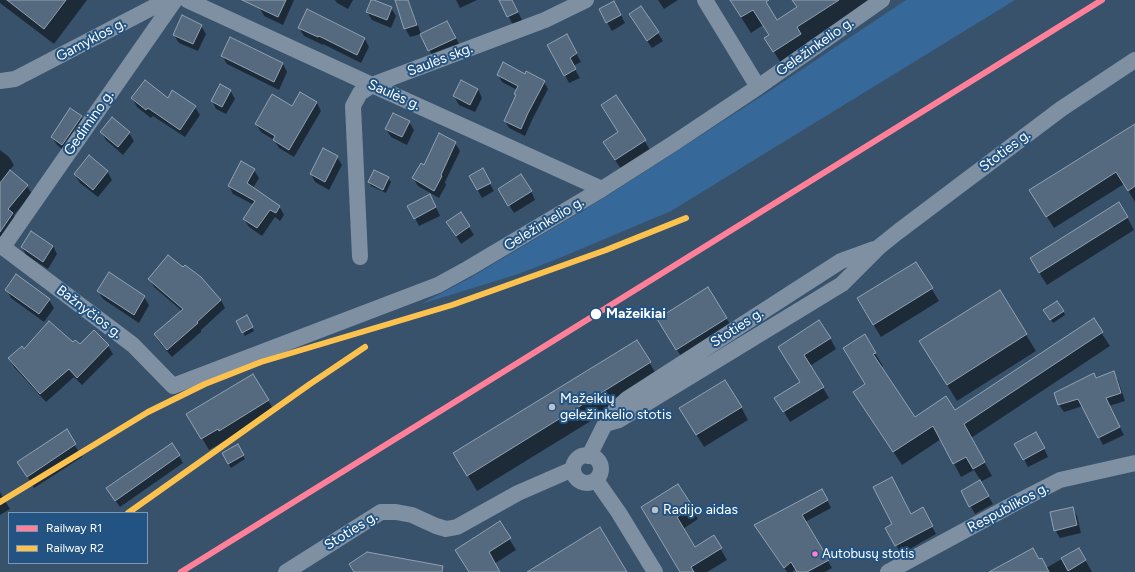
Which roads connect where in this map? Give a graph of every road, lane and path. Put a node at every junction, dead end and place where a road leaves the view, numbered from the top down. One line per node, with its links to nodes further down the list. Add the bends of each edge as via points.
1 (167, 0): 8 (street, Gamyklos g.)
2 (175, 0): 12 (street, Gedimino g.)
3 (187, 0): 9 (street, Saulės g.)
4 (586, 0): 9 (street, Saulės skg., via 545,20)
5 (705, 0): 10 (street)
6 (882, 0): 10 (street, Geležinkelio g.)
7 (1135, 60): 15 (street, Stoties g., via 1061,109 879,247 841,260 627,399 605,424)
8 (8, 80)
9 (372, 85): 11 (street, Saulės g.); 13 (street, Saulės skg., via 360,93 353,106)
10 (758, 87): 11 (street, Geležinkelio g.)
11 (602, 189): 14 (street, Geležinkelio g., via 438,285)
12 (1, 246): 14 (street, Bažnyčios g., via 133,345)
13 (360, 257)
14 (173, 386)
15 (589, 456): 17 (street, via 580,457); 18 (street, via 594,457 600,464 601,473)
16 (1135, 463): 21 (street, Respublikos g., via 1060,480)
17 (573, 468): 18 (street, via 573,473 579,481 587,483); 19 (street, Stoties g., via 457,527 446,529 412,515 381,512)
18 (596, 480): 20 (street)
19 (286, 572)
20 (655, 572)
21 (888, 572)

